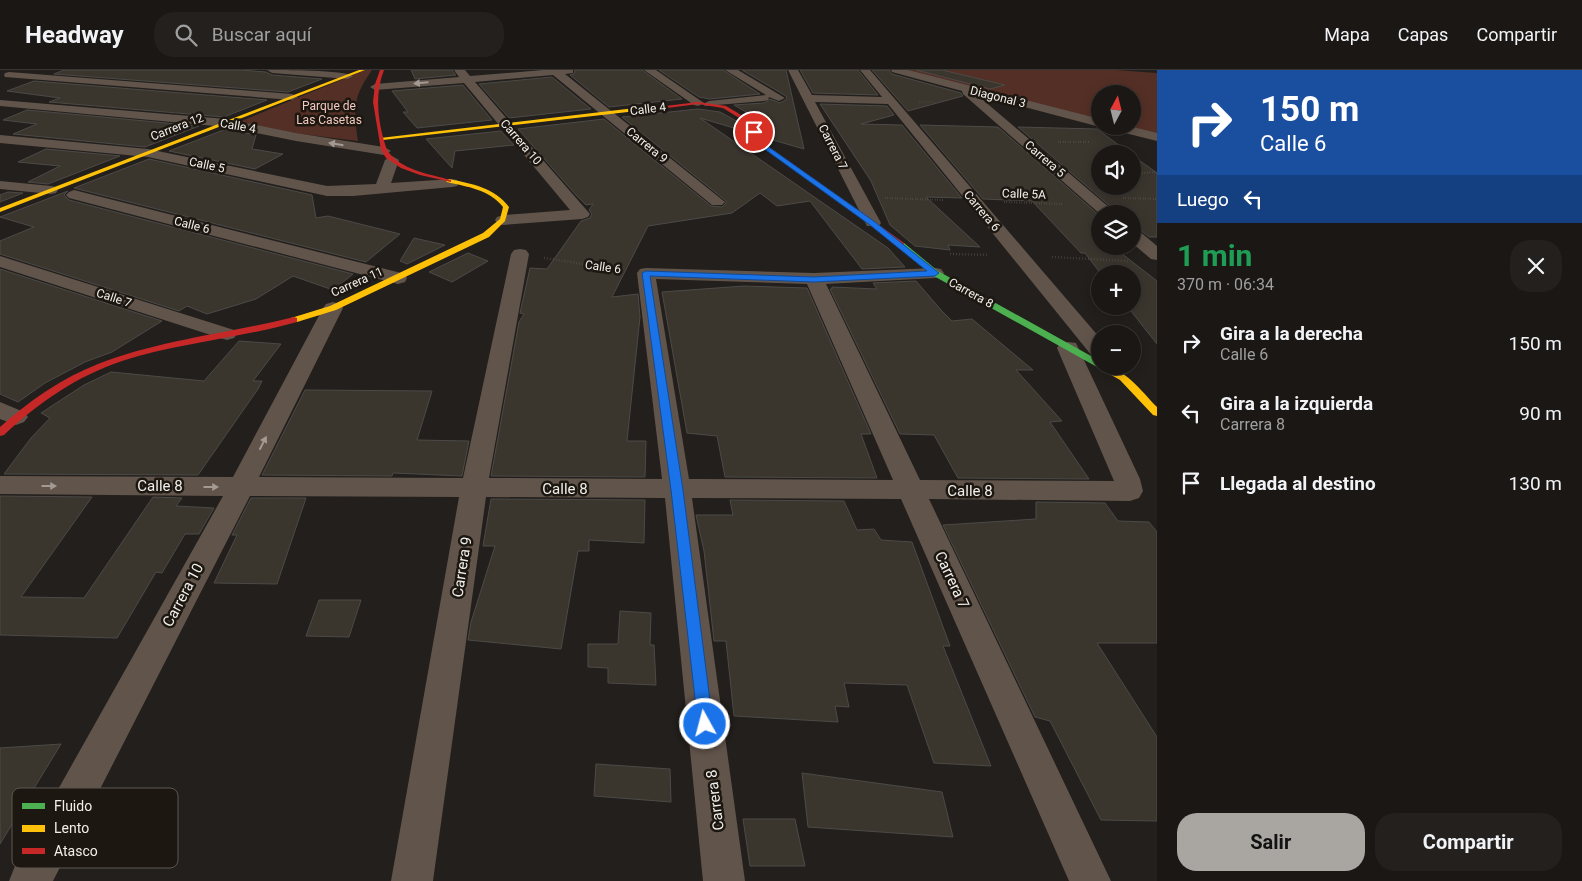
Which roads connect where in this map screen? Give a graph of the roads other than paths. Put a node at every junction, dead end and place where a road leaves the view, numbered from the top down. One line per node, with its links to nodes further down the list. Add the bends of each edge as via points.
1 (39, 70): 13 (street)
2 (272, 70): 14 (street)
3 (363, 70): 14 (street, Carrera 12)
4 (382, 70): 15 (street)
5 (575, 70): 11 (street)
6 (649, 70): 24 (street, Carrera 8)
7 (730, 70): 19 (street)
8 (793, 70): 20 (street, Carrera 7)
9 (864, 70): 22 (street, Carrera 6)
10 (896, 70): 16 (street, Diagonal 3)
11 (554, 71): 12 (street); 26 (street, Carrera 9)
12 (463, 74): 15 (street, one-way to 15); 29 (street, Carrera 10)
13 (4, 76): 17 (street)
14 (348, 76): 17 (street, Carrera 12)
15 (375, 87): 33 (street, via 375,105)
16 (962, 88): 21 (street, Diagonal 3); 25 (street, Carrera 5)
17 (292, 97): 28 (street, Carrera 12)
18 (764, 98): 24 (street, Calle 4)
19 (779, 98)
20 (808, 98): 22 (street); 44 (street, Carrera 7)
21 (1005, 100): 25 (street); 27 (street, Diagonal 3)
22 (891, 101): 54 (street, Carrera 6)
23 (0, 103): 28 (street, Calle 4)
24 (703, 103): 26 (street, Calle 4); 44 (street, Carrera 8, via 733,111 746,120 761,144)
25 (982, 105): 41 (street, Carrera 5)
26 (607, 113): 29 (street, Calle 4); 40 (street, Carrera 9)
27 (1091, 121)
28 (226, 123): 33 (street, Calle 4, one-way to 28, via 296,138); 34 (street, Carrera 12)
29 (507, 125): 33 (street, Calle 4); 43 (street, Carrera 10, via 582,214)
30 (1137, 135): 32 (street)
31 (0, 139): 34 (street, Calle 5)
32 (1155, 142)
33 (387, 150): 35 (street, via 414,172); 37 (street)
34 (148, 153): 37 (street, Calle 5, via 327,191); 38 (street, Carrera 12)
35 (452, 183): 37 (street, Calle 5); 43 (street, via 485,190 500,198 506,207)
36 (0, 185): 38 (street)
37 (382, 188)
38 (51, 190): 42 (street, Carrera 12)
39 (74, 195): 50 (street, Calle 6)
40 (717, 202)
41 (1099, 205)
42 (0, 210)
43 (503, 220): 50 (street, Carrera 11, via 486,235)
44 (873, 224): 49 (street, Carrera 8)
45 (1141, 242): 47 (street)
46 (520, 254): 63 (street, Carrera 9)
47 (1157, 255)
48 (0, 261): 53 (street, Calle 7)
49 (935, 273): 51 (street); 55 (street, Carrera 8)
50 (398, 278): 52 (street, Carrera 11)
51 (814, 279): 64 (street, Carrera 8, via 646,273); 65 (street, Carrera 7)
52 (333, 308): 53 (street, Carrera 11, via 283,323); 62 (street, Carrera 10, one-way to 52)
53 (228, 334): 58 (street, Carrera 11, via 135,354 102,366)
54 (1091, 340)
55 (1068, 348): 56 (street, Carrera 8); 65 (street, Calle 8, via 1130,491)
56 (1091, 361)
57 (1121, 375): 59 (street)
58 (8, 413): 60 (street, Carrera 11)
59 (1157, 413)
60 (0, 433)
61 (0, 485): 62 (street, Calle 8, one-way to 62)
62 (241, 487): 63 (street, Calle 8); 66 (street, Carrera 10)
63 (474, 488): 64 (street, Calle 8); 69 (street, Carrera 9)
64 (677, 490): 65 (street, Calle 8); 70 (street, Carrera 8)
65 (911, 491): 71 (street, Carrera 7)
66 (80, 788)
67 (37, 868): 68 (street, Carrera 10)
68 (30, 881)
69 (412, 881)
70 (724, 881)
71 (1090, 881)

